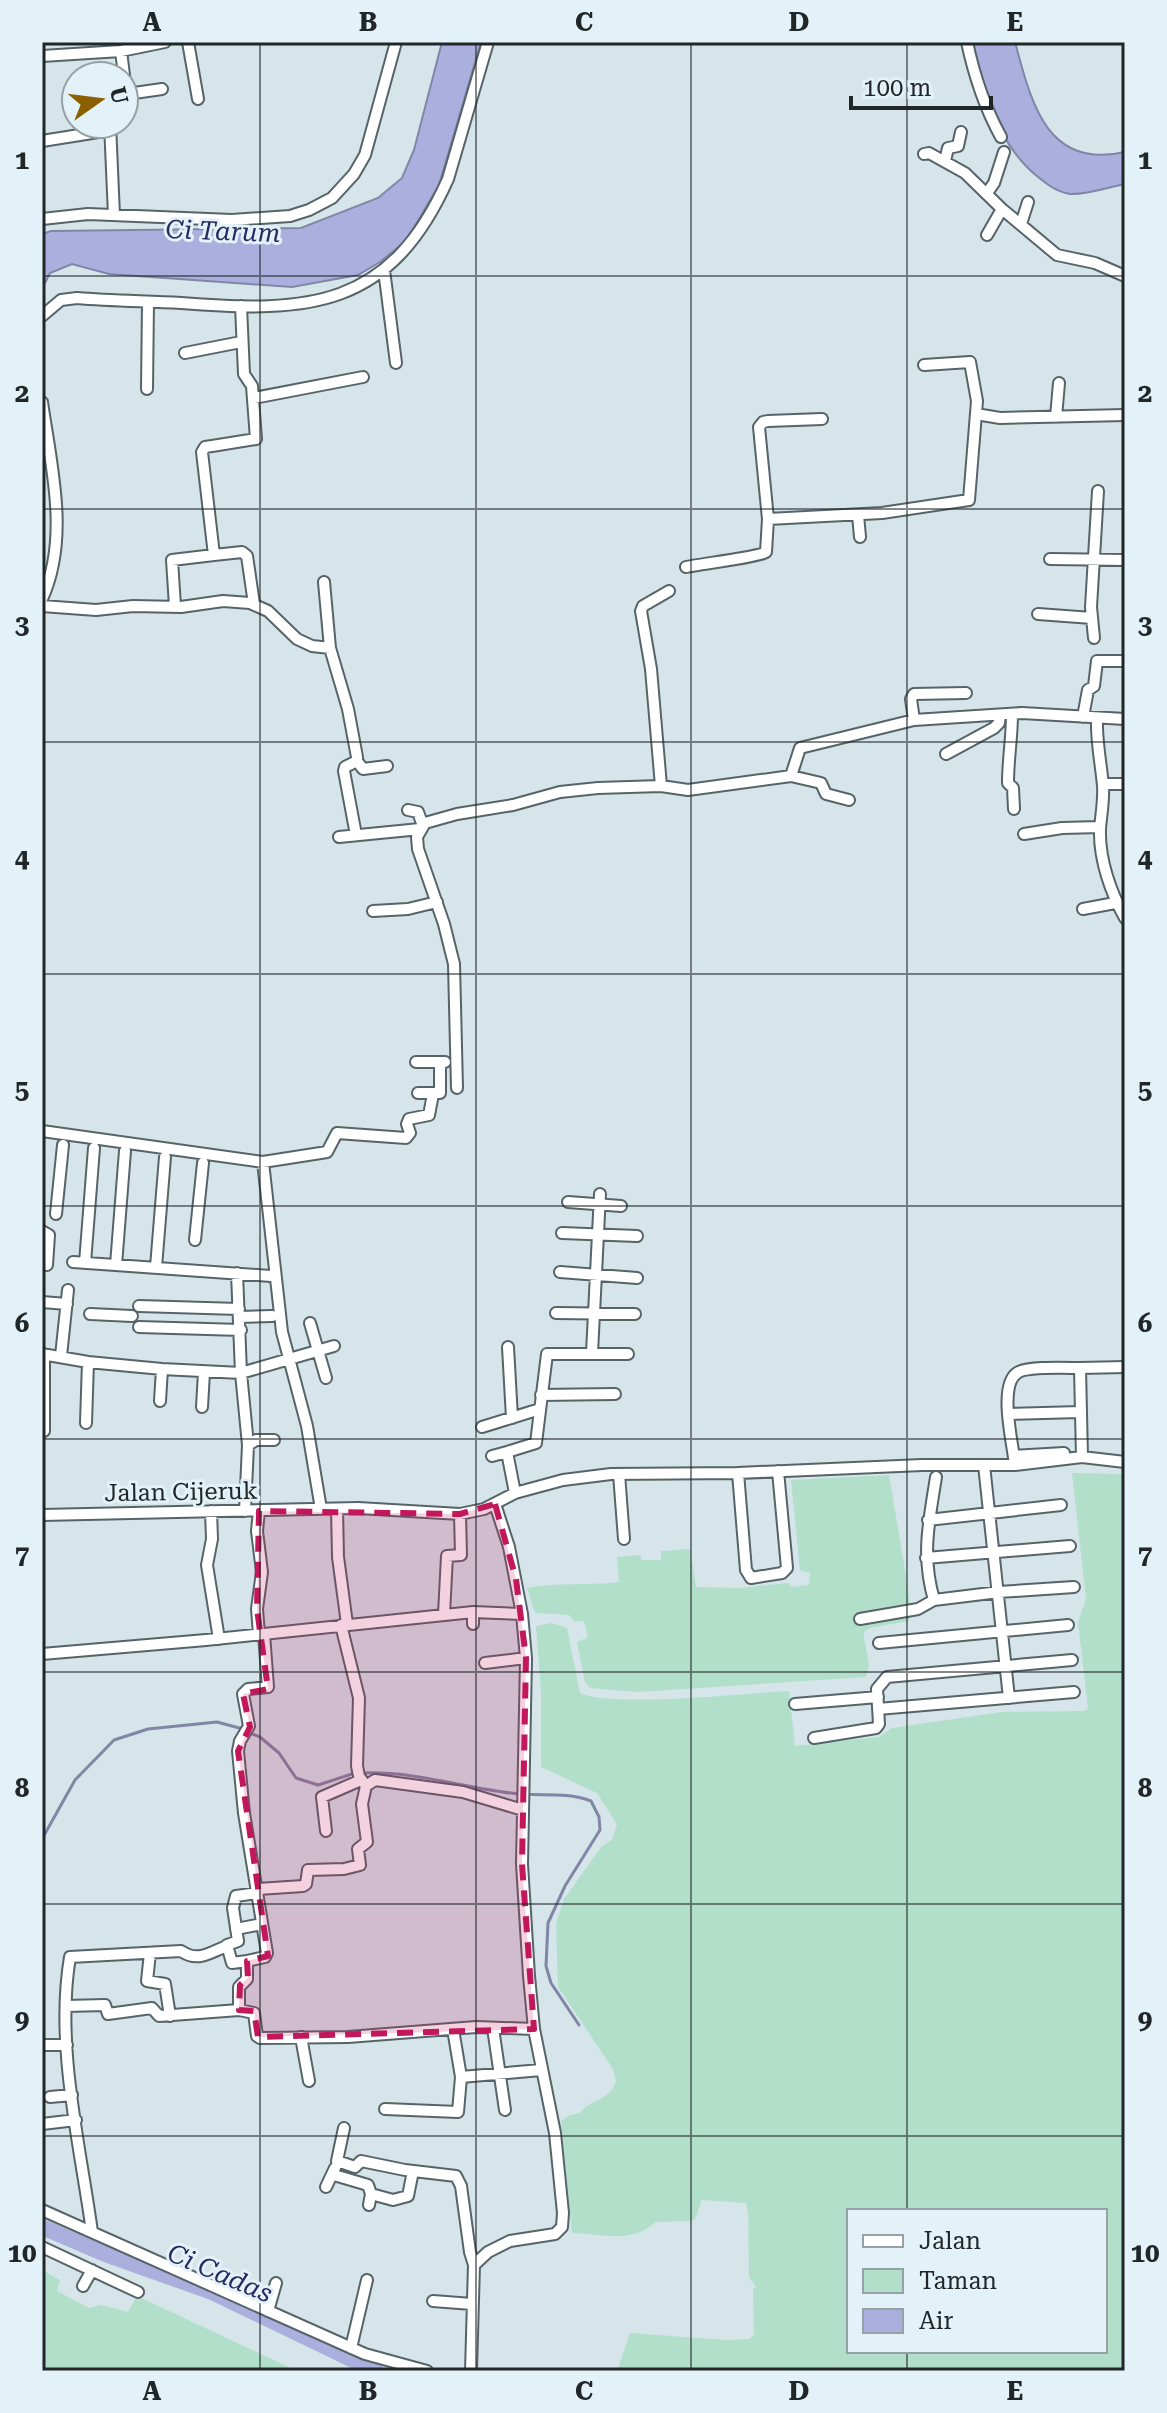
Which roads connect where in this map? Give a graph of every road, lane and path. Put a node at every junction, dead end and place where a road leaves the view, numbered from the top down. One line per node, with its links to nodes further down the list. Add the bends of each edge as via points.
1 (165, 42): 7 (street)
2 (188, 42): 12 (street)
3 (396, 42): 22 (street, via 365,155 332,198 290,216 232,220)
4 (488, 42): 26 (street, via 444,188 413,240)
5 (967, 42): 14 (street)
6 (108, 47): 7 (street); 8 (street)
7 (121, 51): 9 (street)
8 (42, 56)
9 (122, 60)
10 (162, 89): 11 (street)
11 (140, 92)
12 (198, 99)
13 (961, 132): 18 (street, via 958,146 948,148)
14 (1001, 137)
15 (111, 140): 22 (street)
16 (1004, 152): 19 (street)
17 (924, 154): 18 (street)
18 (945, 161): 19 (street, via 966,169)
19 (987, 193): 21 (street)
20 (1028, 202): 24 (street)
21 (1002, 209): 24 (street); 25 (street)
22 (114, 215): 23 (street)
23 (42, 219)
24 (1021, 224): 27 (street, via 1057,255)
25 (987, 235)
26 (384, 270): 29 (street, via 354,290 314,303); 33 (street)
27 (1125, 276)
28 (148, 302): 29 (street); 30 (street, via 69,299); 37 (street)
29 (241, 306): 31 (street)
30 (42, 316)
31 (241, 342): 32 (street); 38 (street, via 244,374)
32 (185, 353)
33 (396, 363)
34 (924, 365): 40 (street, via 970,362)
35 (363, 377): 38 (street)
36 (1059, 383): 42 (street)
37 (147, 389)
38 (254, 398): 48 (street, via 255,440 205,447 202,452)
39 (42, 402): 55 (street, via 56,540)
40 (976, 414): 42 (street); 45 (street, via 969,500)
41 (1125, 415): 42 (street)
42 (1056, 417)
43 (822, 419): 46 (street, via 768,421 759,427)
44 (1098, 491): 50 (street)
45 (858, 515): 46 (street); 47 (street)
46 (768, 519): 52 (street, via 763,554)
47 (860, 537)
48 (214, 555): 56 (street, via 247,556); 58 (street, via 172,560)
49 (1050, 559): 50 (street)
50 (1095, 559): 51 (street); 60 (street)
51 (1125, 560)
52 (686, 567)
53 (324, 582): 62 (street)
54 (669, 591): 77 (street, via 641,611)
55 (42, 599)
56 (254, 604): 58 (street); 62 (street, via 297,639)
57 (42, 606): 58 (street)
58 (175, 606)
59 (1038, 614): 60 (street)
60 (1092, 618): 61 (street)
61 (1094, 638)
62 (330, 648): 72 (street)
63 (1125, 661): 67 (street, via 1097,661 1097,678 1088,690)
64 (966, 693): 70 (street, via 914,694)
65 (1012, 714): 66 (street); 67 (street); 79 (street, via 1008,783)
66 (1000, 715): 70 (street); 71 (street, via 994,728)
67 (1083, 717): 68 (street)
68 (1097, 718): 69 (street); 75 (street)
69 (1125, 719)
70 (914, 720): 74 (street, via 802,747)
71 (946, 754)
72 (357, 761): 73 (street, via 363,769); 84 (street, via 344,771)
73 (387, 766)
74 (791, 776): 77 (street, via 688,790); 78 (street, via 818,782 828,795)
75 (1103, 784): 76 (street); 82 (street)
76 (1125, 784)
77 (661, 786): 81 (street, via 560,792)
78 (849, 800)
79 (1014, 809)
80 (408, 810): 81 (street, via 418,812)
81 (422, 827): 84 (street); 86 (street, via 418,849)
82 (1100, 827): 83 (street); 87 (street)
83 (1024, 834)
84 (356, 835): 85 (street)
85 (339, 837)
86 (437, 902): 89 (street); 93 (street, via 454,964)
87 (1115, 903): 88 (street); 90 (street)
88 (1083, 909)
89 (373, 911)
90 (1125, 918)
91 (416, 1062): 92 (street)
92 (440, 1062): 93 (street); 96 (street, via 441,1091)
93 (455, 1062): 94 (street)
94 (457, 1088)
95 (418, 1093): 96 (street)
96 (433, 1094): 102 (street, via 429,1115 409,1119 406,1138 337,1133 327,1152)
97 (42, 1131): 102 (street)
98 (63, 1145): 107 (street)
99 (94, 1148): 114 (street)
100 (125, 1151): 116 (street)
101 (165, 1157): 117 (street)
102 (263, 1162): 144 (street)
103 (203, 1163): 112 (street)
104 (600, 1199): 105 (street); 106 (street); 110 (street)
105 (568, 1202)
106 (621, 1206)
107 (56, 1214)
108 (42, 1231): 115 (street, via 49,1235)
109 (562, 1233): 110 (street)
110 (599, 1235): 111 (street); 120 (street)
111 (637, 1236)
112 (195, 1240)
113 (73, 1262): 114 (street)
114 (85, 1263): 116 (street)
115 (47, 1265)
116 (116, 1265): 117 (street)
117 (156, 1267): 119 (street)
118 (560, 1272): 120 (street)
119 (237, 1273): 121 (street); 127 (street)
120 (597, 1274): 122 (street); 129 (street)
121 (271, 1276)
122 (637, 1278)
123 (68, 1290): 125 (street)
124 (42, 1302): 125 (street)
125 (67, 1304): 143 (street)
126 (139, 1306): 127 (street)
127 (239, 1313): 133 (street); 136 (street)
128 (556, 1313): 129 (street)
129 (594, 1313): 131 (street); 140 (street)
130 (90, 1314): 132 (street)
131 (635, 1314)
132 (132, 1316)
133 (272, 1316)
134 (310, 1323): 139 (street)
135 (139, 1327): 136 (street)
136 (241, 1330): 150 (street)
137 (334, 1346): 139 (street)
138 (508, 1347): 160 (street)
139 (318, 1350): 144 (street); 151 (street)
140 (592, 1353): 142 (street); 154 (street, via 547,1354)
141 (43, 1354): 143 (street); 152 (street)
142 (628, 1354)
143 (61, 1356): 145 (street)
144 (288, 1358): 150 (street); 179 (street, via 307,1426)
145 (88, 1362): 148 (street); 161 (street)
146 (1125, 1367): 147 (street)
147 (1080, 1368): 158 (street); 159 (street, via 1017,1372 1006,1391)
148 (162, 1369): 149 (street); 155 (street)
149 (204, 1372): 150 (street); 156 (street)
150 (241, 1373): 165 (street)
151 (326, 1378)
152 (42, 1391): 162 (street)
153 (615, 1394): 154 (street)
154 (541, 1395): 157 (street)
155 (160, 1401)
156 (202, 1407)
157 (540, 1409): 160 (street); 166 (street, via 534,1445)
158 (1080, 1412): 159 (street); 167 (street)
159 (1009, 1414): 169 (street)
160 (512, 1418): 163 (street)
161 (86, 1423)
162 (43, 1426)
163 (482, 1427)
164 (274, 1440): 165 (street)
165 (248, 1445): 182 (street)
166 (507, 1452): 168 (street); 176 (street)
167 (1082, 1454): 169 (street); 170 (street)
168 (492, 1456)
169 (1014, 1461): 171 (street)
170 (1125, 1462)
171 (984, 1465): 172 (street); 184 (street)
172 (778, 1471): 173 (street); 173 (street, via 788,1564 782,1573 751,1578)
173 (738, 1473): 174 (street)
174 (619, 1474): 176 (street); 188 (street)
175 (936, 1477): 187 (street)
176 (515, 1493): 177 (street)
177 (495, 1504): 185 (street); 197 (street)
178 (1061, 1505): 184 (street)
179 (321, 1509): 180 (street, Jalan Cijeruk); 183 (street, Jalan Cijeruk)
180 (337, 1509): 185 (street, Jalan Cijeruk); 200 (street)
181 (211, 1511): 182 (street, Jalan Cijeruk); 186 (street, Jalan Cijeruk); 204 (street, via 207,1565)
182 (245, 1511): 183 (street, Jalan Cijeruk)
183 (259, 1511): 203 (street)
184 (990, 1512): 187 (street); 190 (street)
185 (460, 1514): 196 (street, via 461,1555 447,1556)
186 (42, 1515)
187 (928, 1520): 191 (street)
188 (624, 1539)
189 (1070, 1546): 190 (street)
190 (994, 1553): 191 (street); 193 (street)
191 (926, 1558): 194 (street)
192 (1074, 1587): 193 (street)
193 (999, 1592): 194 (street); 202 (street)
194 (934, 1600): 198 (street, via 918,1609)
195 (473, 1612): 196 (street); 197 (street); 199 (street)
196 (444, 1614): 200 (street)
197 (522, 1614): 207 (street)
198 (860, 1619)
199 (473, 1624)
200 (344, 1625): 203 (street); 217 (street, via 359,1698)
201 (1068, 1625): 202 (street)
202 (1003, 1629): 205 (street); 210 (street)
203 (261, 1634): 204 (street); 220 (street, via 268,1687 243,1694 246,1733 239,1745)
204 (219, 1639): 206 (street)
205 (879, 1643)
206 (42, 1654)
207 (526, 1658): 209 (street); 218 (street)
208 (1072, 1660): 210 (street)
209 (485, 1663)
210 (1006, 1666): 212 (street, via 887,1677 879,1684); 213 (street)
211 (1074, 1692): 213 (street)
212 (878, 1697): 214 (street); 215 (street)
213 (1009, 1698): 215 (street)
214 (795, 1704)
215 (878, 1709): 216 (street, via 874,1730)
216 (814, 1738)
217 (361, 1778): 218 (street, via 463,1792); 219 (street, via 322,1797); 220 (street, via 367,1842 358,1849 360,1865 308,1870 303,1886)
218 (523, 1807): 231 (street)
219 (326, 1831)
220 (258, 1891): 221 (street); 222 (street, via 235,1897)
221 (262, 1924): 222 (street); 225 (street, via 267,1955)
222 (236, 1929): 223 (street, via 237,1942)
223 (227, 1946): 224 (street, via 196,1957 181,1951); 225 (street, via 230,1963)
224 (150, 1953): 226 (street, via 72,1956); 228 (street, via 147,1981 165,1984)
225 (247, 1961): 227 (street)
226 (66, 2006): 228 (street, via 105,2005 108,2014 152,2008 159,2016); 234 (street)
227 (239, 2010): 228 (street); 232 (street, via 254,2013 258,2037)
228 (170, 2016)
229 (493, 2028): 230 (street); 231 (street); 236 (street)
230 (453, 2029): 232 (street); 237 (street)
231 (534, 2029): 235 (street)
232 (301, 2037): 238 (street)
233 (42, 2045): 234 (street)
234 (67, 2045): 239 (street)
235 (541, 2070): 236 (street); 253 (street, via 555,2133 562,2227 552,2235 510,2241)
236 (498, 2074): 237 (street); 242 (street)
237 (461, 2077): 241 (street, via 458,2112)
238 (309, 2081)
239 (72, 2095): 240 (street); 243 (street)
240 (50, 2097)
241 (385, 2109)
242 (505, 2110)
243 (76, 2120): 244 (street); 251 (street)
244 (42, 2124)
245 (344, 2128): 246 (street)
246 (337, 2161): 247 (street); 248 (street)
247 (413, 2171): 248 (street, via 408,2196 393,2200 370,2200 367,2184); 253 (street, via 459,2179)
248 (334, 2175): 249 (street)
249 (326, 2187)
250 (42, 2210): 251 (street)
251 (92, 2232): 261 (street)
252 (42, 2247): 254 (street)
253 (474, 2265): 260 (street)
254 (92, 2270): 257 (street); 258 (street)
255 (367, 2280): 262 (street)
256 (276, 2283): 261 (street)
257 (83, 2286)
258 (138, 2292)
259 (433, 2301): 260 (street)
260 (472, 2304): 264 (street)
261 (268, 2311): 262 (street)
262 (351, 2348): 263 (street)
263 (427, 2371)
264 (471, 2371)

